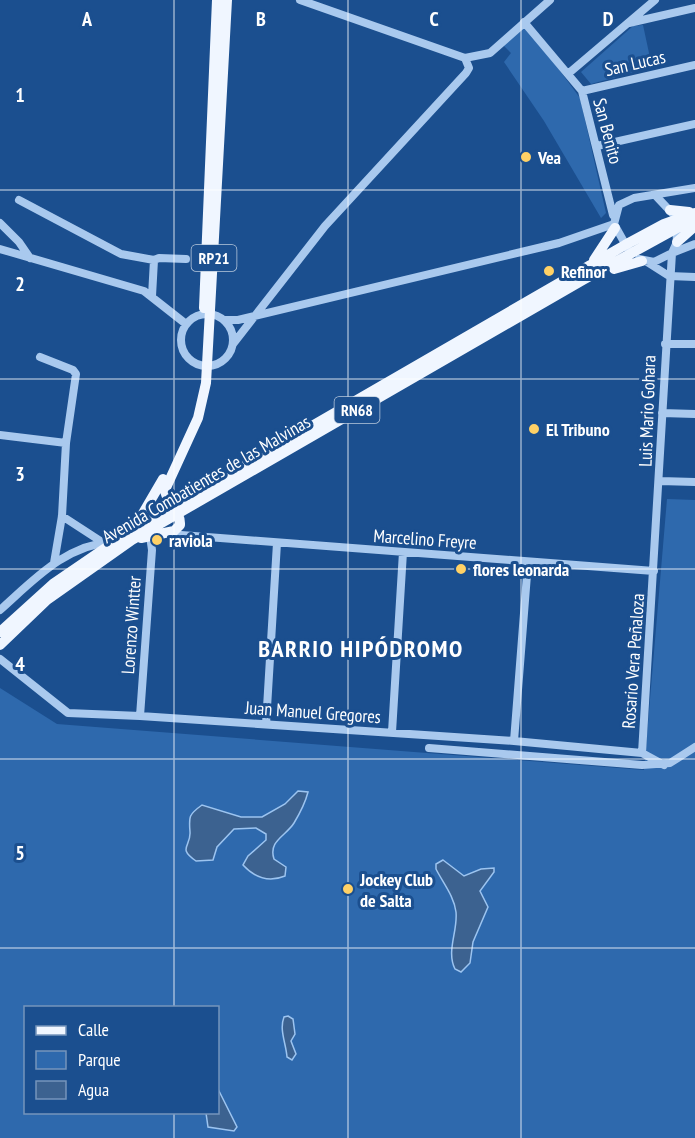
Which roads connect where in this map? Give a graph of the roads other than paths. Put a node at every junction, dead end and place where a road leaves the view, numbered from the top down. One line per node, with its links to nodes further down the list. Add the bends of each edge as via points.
1 (217, 0): 39 (main road, RP21)
2 (227, 0): 39 (main road, RP21)
3 (300, 0): 9 (street)
4 (550, 0): 7 (street)
5 (655, 0): 8 (street)
6 (695, 8): 8 (street)
7 (524, 22): 9 (street, via 490,53); 11 (street, San Benito)
8 (628, 23): 11 (street)
9 (465, 58): 40 (street, via 469,68 466,73 325,226)
10 (695, 65): 12 (street, San Lucas)
11 (569, 73): 12 (street, San Benito)
12 (582, 91): 14 (street, San Benito)
13 (695, 124): 14 (street)
14 (597, 146): 16 (street, San Benito)
15 (695, 188): 17 (street)
16 (610, 196): 19 (street); 23 (street, San Benito)
17 (656, 196): 19 (street); 21 (street)
18 (19, 200): 32 (street, via 121,254)
19 (623, 202): 23 (street, via 616,209)
20 (695, 212): 21 (main road, Avenida Combatientes de las Malvinas / RN68)
21 (674, 219): 24 (main road, Avenida Combatientes de las Malvinas / RN68); 25 (street); 28 (main road, Avenida Combatientes de las Malvinas / RN68)
22 (0, 223): 30 (street)
23 (614, 224): 28 (street); 34 (main road); 40 (street, via 542,248)
24 (695, 225): 25 (main road)
25 (677, 242): 29 (street, Luis Mario Gohara)
26 (695, 244): 29 (street)
27 (0, 249): 30 (street)
28 (628, 249): 33 (street); 34 (main road, Avenida Combatientes de las Malvinas / RN68); 37 (main road, Avenida Combatientes de las Malvinas / RN68)
29 (672, 253): 33 (street); 35 (street, Luis Mario Gohara)
30 (30, 258): 38 (street)
31 (186, 259): 32 (street)
32 (154, 260): 38 (street)
33 (644, 262): 35 (street); 37 (main road)
34 (590, 265): 55 (main road, Avenida Combatientes de las Malvinas / RN68)
35 (669, 276): 36 (street); 44 (street, Luis Mario Gohara)
36 (695, 277)
37 (583, 280): 55 (main road, Avenida Combatientes de las Malvinas / RN68)
38 (152, 296): 42 (street)
39 (207, 314): 41 (street); 42 (street); 47 (main road, RP21)
40 (255, 316): 41 (street); 43 (street)
41 (224, 320): 43 (street, via 233,335)
42 (186, 324): 47 (street, via 182,349 193,362)
43 (233, 344): 47 (street, via 221,362)
44 (665, 344): 45 (street); 48 (street, Luis Mario Gohara)
45 (695, 344)
46 (40, 357): 51 (street, via 76,374)
47 (204, 366): 54 (main road, RP21, via 191,417); 55 (main road, RP21, via 198,418 165,490)
48 (662, 413): 49 (street); 52 (street, Luis Mario Gohara)
49 (695, 414)
50 (0, 435): 51 (street)
51 (66, 443): 56 (street)
52 (660, 481): 53 (street); 67 (street, Luis Mario Gohara)
53 (695, 482)
54 (145, 513): 55 (main road, via 160,502); 58 (main road, RP21)
55 (177, 513): 57 (main road, via 177,528); 58 (main road, Avenida Combatientes de las Malvinas / RN68); 60 (street)
56 (62, 516): 62 (street); 66 (street)
57 (163, 534): 59 (main road); 60 (street, Marcelino Freyre)
58 (132, 535): 59 (main road); 61 (main road, Avenida Combatientes de las Malvinas / RN68); 70 (main road, Avenida Combatientes de las Malvinas / RN68, via 47,600)
59 (150, 536): 72 (street, Lorenzo Wintter)
60 (194, 537): 63 (street, Marcelino Freyre)
61 (116, 541): 62 (street); 69 (main road, Avenida Combatientes de las Malvinas / RN68, via 53,584)
62 (102, 542): 66 (street, via 62,556)
63 (277, 543): 64 (street, Marcelino Freyre); 73 (street)
64 (403, 552): 65 (street, Marcelino Freyre); 74 (street)
65 (528, 562): 67 (street, Marcelino Freyre); 75 (street)
66 (54, 563): 68 (street)
67 (654, 571): 78 (street, Rosario Vera Peñaloza)
68 (0, 610)
69 (0, 632)
70 (0, 645)
71 (0, 659): 72 (street, Juan Manuel Gregores, via 68,713)
72 (140, 716): 73 (street, Juan Manuel Gregores)
73 (266, 724): 74 (street, Juan Manuel Gregores)
74 (392, 732): 75 (street, Juan Manuel Gregores)
75 (514, 741): 78 (street, Juan Manuel Gregores)
76 (695, 747): 79 (street)
77 (429, 748): 79 (street)
78 (642, 753): 79 (street)
79 (664, 765)

